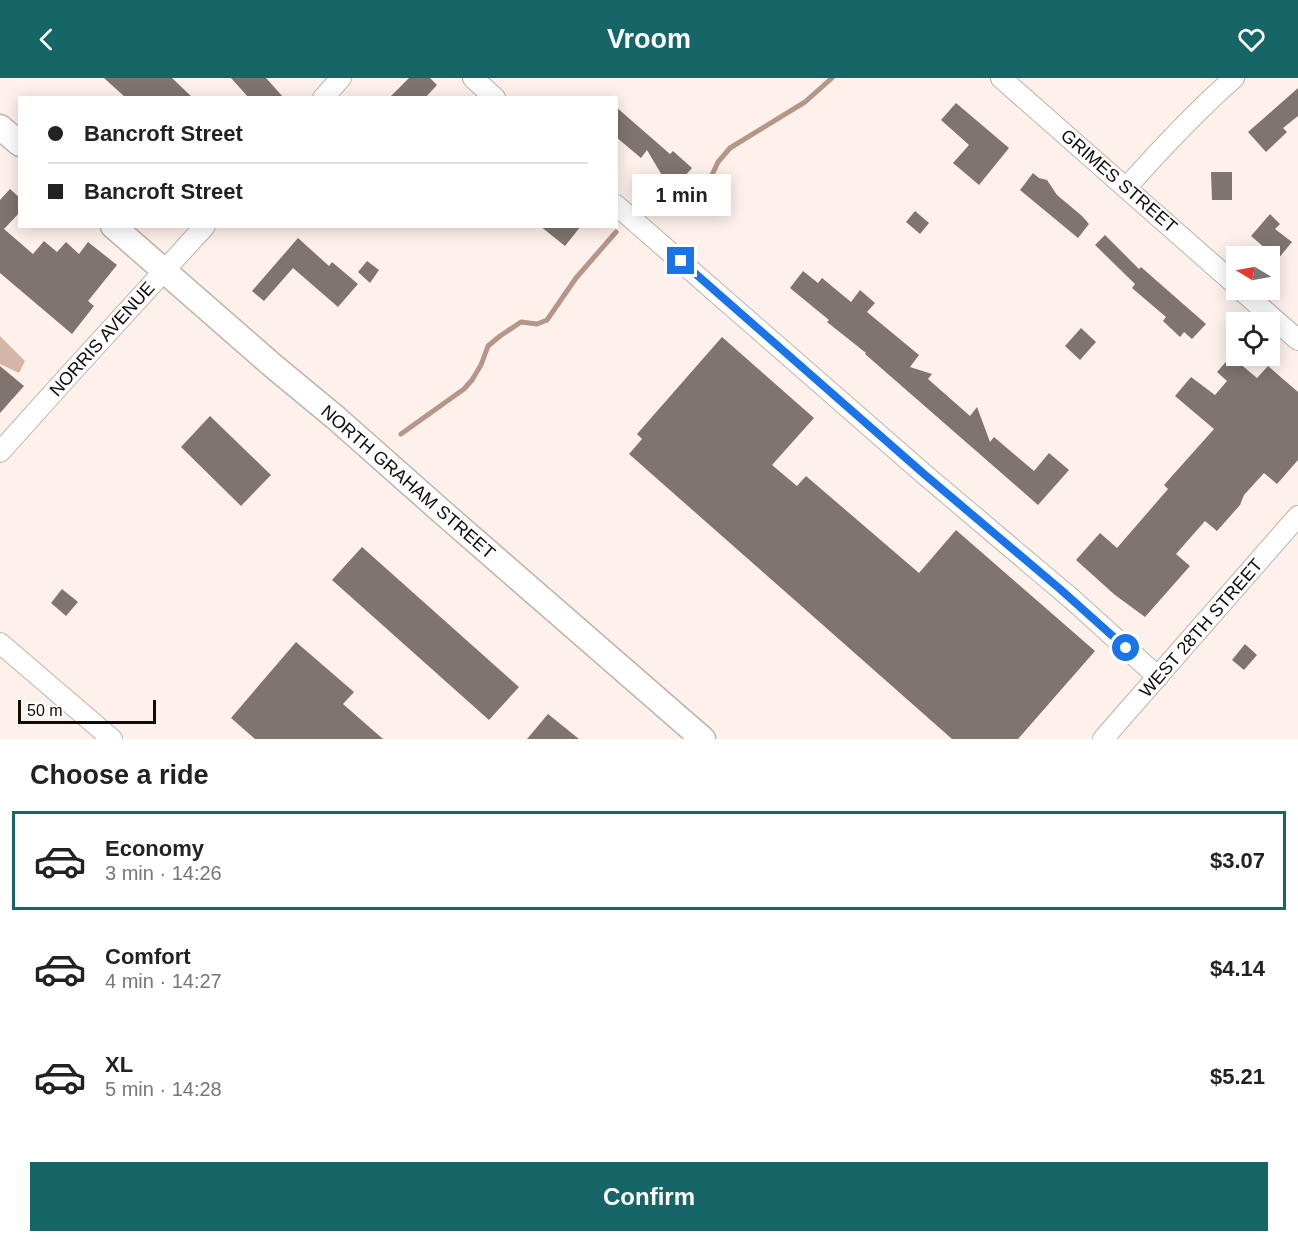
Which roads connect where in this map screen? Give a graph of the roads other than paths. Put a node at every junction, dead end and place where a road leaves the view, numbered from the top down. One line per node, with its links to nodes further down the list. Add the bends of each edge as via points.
1 (341, 78): 5 (street)
2 (473, 78): 6 (street)
3 (1001, 78): 9 (street, GRIMES STREET)
4 (1234, 78): 9 (street)
5 (325, 96)
6 (493, 96)
7 (0, 127): 8 (main road)
8 (18, 142)
9 (1126, 188): 14 (street, GRIMES STREET)
10 (618, 207): 20 (street)
11 (115, 228): 13 (main road, NORTH GRAHAM STREET)
12 (203, 228): 13 (street, NORRIS AVENUE)
13 (164, 271): 17 (street, NORRIS AVENUE); 22 (main road, NORTH GRAHAM STREET)
14 (1226, 276)
15 (1252, 300): 16 (street)
16 (1298, 340)
17 (0, 452)
18 (1298, 516): 20 (street, WEST 28TH STREET)
19 (0, 643): 21 (street)
20 (1158, 677): 23 (street, WEST 28TH STREET)
21 (112, 739)
22 (702, 739)
23 (1103, 739)

